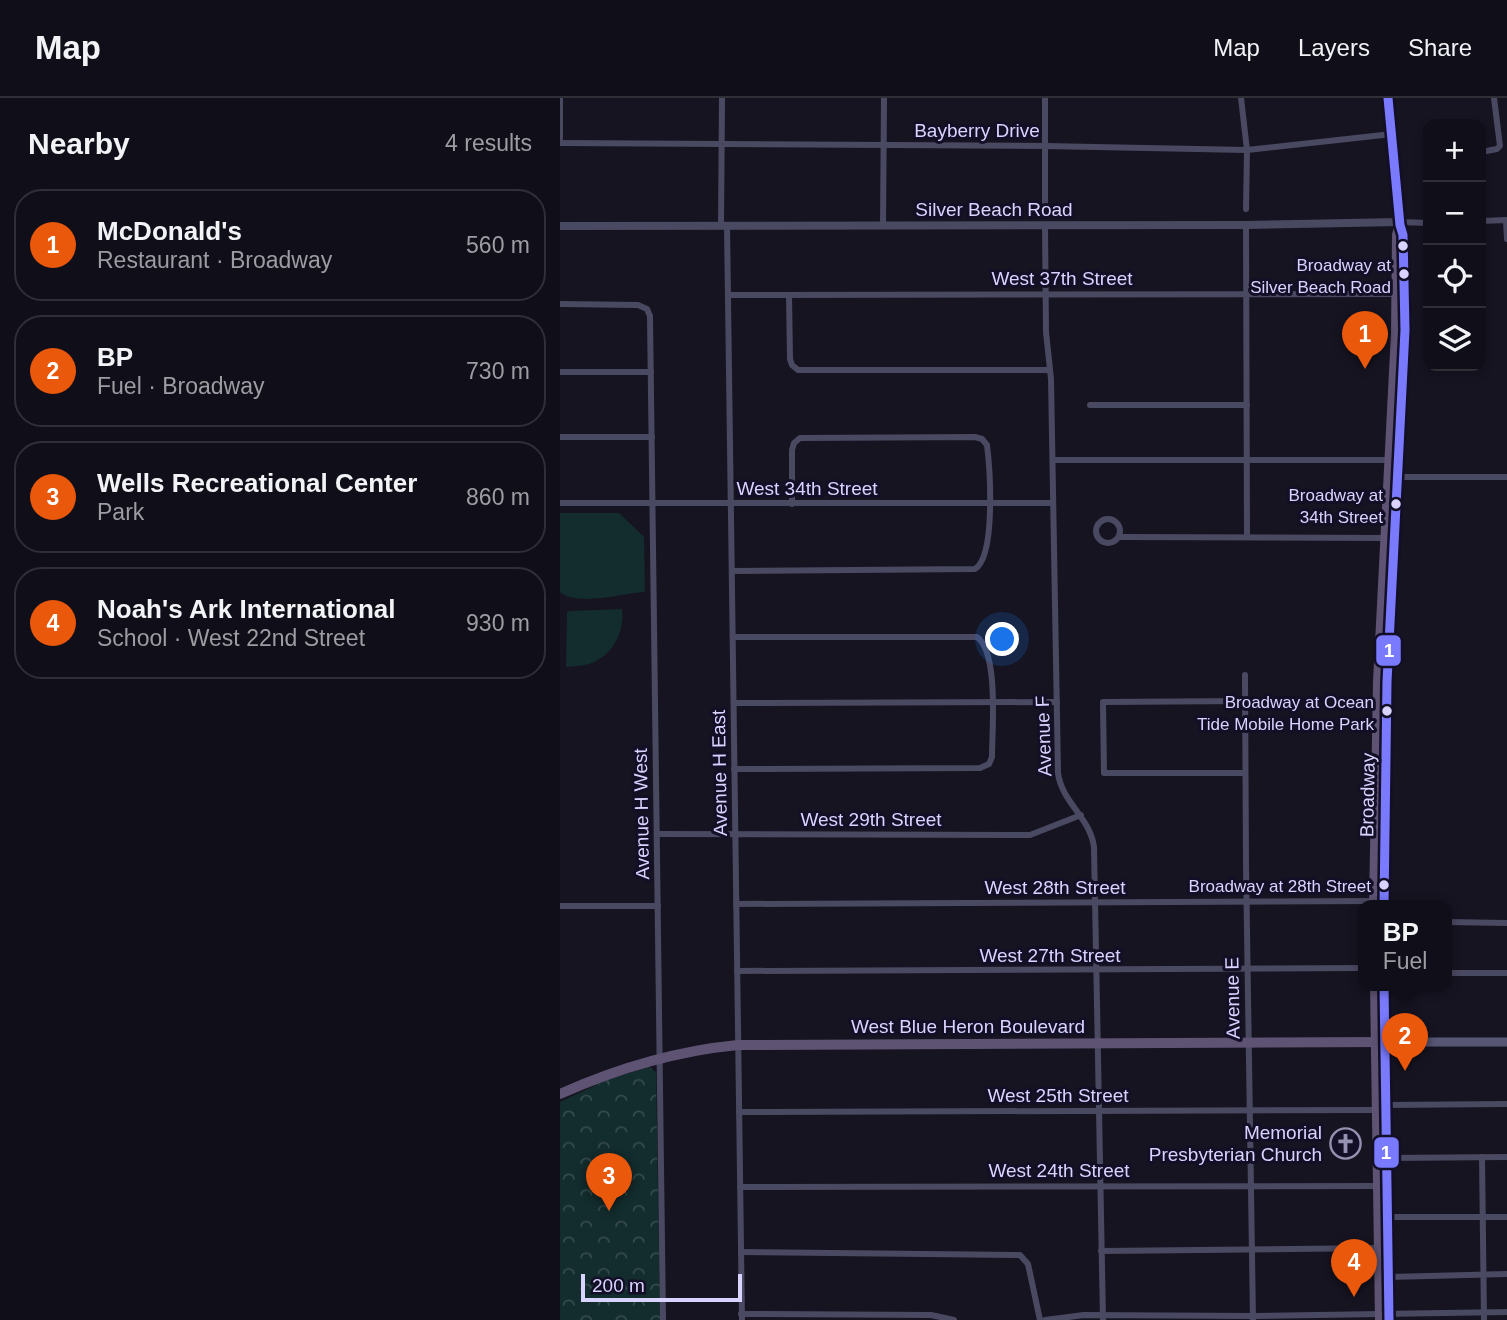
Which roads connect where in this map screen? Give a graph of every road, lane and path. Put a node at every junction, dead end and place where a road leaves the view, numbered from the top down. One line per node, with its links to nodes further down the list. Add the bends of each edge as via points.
1 (560, 98): 9 (street)
2 (722, 98): 10 (street, Avenue H East)
3 (884, 98): 11 (street)
4 (1045, 98): 12 (street)
5 (1241, 98): 13 (street)
6 (1388, 98): 8 (main road)
7 (1494, 98): 14 (street, via 1500,146)
8 (1392, 134): 13 (street, Bayberry Drive); 20 (main road)
9 (560, 140): 10 (street, Bayberry Drive)
10 (722, 144): 11 (street, Bayberry Drive); 24 (street, Avenue H East)
11 (883, 145): 12 (street, Bayberry Drive); 25 (street)
12 (1045, 146): 13 (street, Bayberry Drive); 16 (street)
13 (1247, 150): 15 (street)
14 (1486, 151)
15 (1247, 209)
16 (1045, 212)
17 (1506, 220): 18 (street); 26 (street)
18 (1486, 221)
19 (1423, 223): 20 (street, Silver Beach Road)
20 (1400, 224): 22 (street, Silver Beach Road); 29 (main road, Broadway); 37 (main road, Broadway, via 1406,307)
21 (1045, 225): 22 (street, Silver Beach Road); 25 (street, Silver Beach Road); 27 (street, Avenue F)
22 (1246, 225): 28 (street)
23 (560, 226): 24 (street, Silver Beach Road)
24 (724, 226): 25 (street, Silver Beach Road); 30 (street, Avenue H East)
25 (883, 226)
26 (1507, 239)
27 (1046, 294): 28 (street, West 37th Street); 31 (street, West 37th Street); 34 (street, Avenue F)
28 (1247, 294): 29 (street, West 37th Street); 39 (street)
29 (1396, 294): 33 (main road, Broadway)
30 (728, 295): 31 (street, West 37th Street); 51 (street, Avenue H East)
31 (789, 295): 34 (street, via 790,359 798,370)
32 (560, 304): 36 (street, Avenue H West, via 647,309)
33 (1396, 333): 37 (main road, via 1398,381); 44 (main road, Broadway)
34 (1050, 370): 42 (street, Avenue F)
35 (560, 372): 36 (street)
36 (651, 372): 41 (street, Avenue H West)
37 (1403, 386): 45 (main road, Broadway)
38 (1090, 405): 39 (street)
39 (1247, 405): 43 (street)
40 (560, 437): 41 (street)
41 (652, 437): 50 (street, Avenue H West)
42 (1053, 460): 43 (street); 49 (street, Avenue F)
43 (1247, 460): 44 (street); 54 (street)
44 (1389, 460): 45 (main road); 55 (main road, Broadway)
45 (1397, 477): 46 (street); 68 (main road, Broadway)
46 (1507, 477)
47 (560, 503): 50 (street, West 34th Street)
48 (989, 503): 49 (street, West 34th Street); 52 (street, West 34th Street); 52 (street, via 987,446 975,437 800,438 792,450); 56 (street, via 988,544 975,569)
49 (1054, 503): 61 (street, Avenue F)
50 (653, 504): 51 (street, West 34th Street); 66 (street, Avenue H West)
51 (731, 504): 52 (street, West 34th Street); 56 (street, Avenue H East)
52 (792, 504)
53 (1119, 537): 54 (street)
54 (1247, 537): 55 (street)
55 (1385, 538): 69 (main road, Broadway, via 1377,710)
56 (732, 571): 57 (street, Avenue H East)
57 (733, 637): 60 (street, via 977,636 985,644 990,664); 62 (street, Avenue H East)
58 (1245, 675): 59 (street, Avenue E)
59 (1246, 701): 64 (street, Avenue E); 64 (street, via 1103,702 1104,773)
60 (991, 702): 61 (street); 62 (street); 63 (street, via 992,757 984,767)
61 (1057, 702): 65 (street, Avenue F, via 1058,777 1067,800)
62 (734, 703): 63 (street, Avenue H East)
63 (734, 769): 67 (street, Avenue H East)
64 (1245, 773): 70 (street, Avenue E)
65 (1081, 815): 67 (street, West 29th Street, via 1030,835); 71 (street, Avenue F, via 1094,847)
66 (657, 834): 67 (street, West 29th Street); 75 (street, Avenue H West)
67 (735, 835): 72 (street, Avenue H East)
68 (1377, 900)
69 (1377, 900)
70 (1246, 902): 71 (street, West 28th Street); 73 (street, West 28th Street); 79 (street, Avenue E)
71 (1096, 903): 72 (street, West 28th Street); 81 (street, Avenue F)
72 (736, 904): 80 (street, Avenue H East)
73 (1358, 904)
74 (560, 906): 75 (street)
75 (658, 906): 91 (street, Avenue H West)
76 (1452, 922): 77 (street)
77 (1507, 922)
78 (1358, 968): 79 (street, West 27th Street)
79 (1247, 970): 81 (street, West 27th Street); 86 (street, Avenue E)
80 (737, 971): 81 (street, West 27th Street); 90 (street, Avenue H East)
81 (1097, 971): 89 (street, Avenue F)
82 (1452, 973): 83 (street)
83 (1507, 973)
84 (1376, 991): 87 (main road)
85 (1384, 991): 87 (main road)
86 (1248, 1042): 87 (main road, West Blue Heron Boulevard); 89 (main road, West Blue Heron Boulevard); 96 (street, Avenue E)
87 (1380, 1042): 88 (main road); 94 (main road)
88 (1507, 1042)
89 (1098, 1043): 90 (main road, West Blue Heron Boulevard); 95 (street, Avenue F)
90 (738, 1045): 91 (main road, West Blue Heron Boulevard); 97 (street, Avenue H East)
91 (660, 1058): 92 (main road, West Blue Heron Boulevard); 121 (street, Avenue H West)
92 (560, 1094)
93 (1507, 1104): 94 (street, West 25th Street)
94 (1381, 1108): 96 (street, West 25th Street); 100 (main road); 103 (main road)
95 (1098, 1111): 96 (street, West 25th Street); 97 (street, West 25th Street); 101 (street, Avenue F)
96 (1249, 1111): 102 (street, Avenue E)
97 (739, 1112): 104 (street, Avenue H East)
98 (1482, 1157): 99 (street); 100 (street); 106 (street)
99 (1507, 1157)
100 (1387, 1158): 105 (main road)
101 (1100, 1185): 102 (street, West 24th Street); 104 (street, West 24th Street); 109 (street, Avenue F)
102 (1251, 1185): 103 (street, West 24th Street); 110 (street, Avenue E)
103 (1378, 1185): 108 (main road)
104 (740, 1187): 111 (street, Avenue H East)
105 (1388, 1217): 106 (street); 114 (main road)
106 (1483, 1217): 107 (street); 113 (street)
107 (1507, 1217)
108 (1379, 1248): 110 (street); 118 (main road)
109 (1101, 1251): 110 (street); 119 (street, Avenue F)
110 (1252, 1251): 120 (street, Avenue E)
111 (741, 1252): 117 (street, Avenue H East); 123 (street, via 1020,1255 1028,1264)
112 (1507, 1274): 113 (street)
113 (1483, 1275): 114 (street); 116 (street)
114 (1389, 1277): 118 (main road)
115 (1507, 1312): 116 (street)
116 (1484, 1316): 118 (street)
117 (742, 1317): 122 (street, via 930,1315)
118 (1384, 1317): 120 (street)
119 (1102, 1318): 120 (street); 123 (street)
120 (1253, 1318)
121 (663, 1320)
122 (954, 1320)
123 (1043, 1320)

